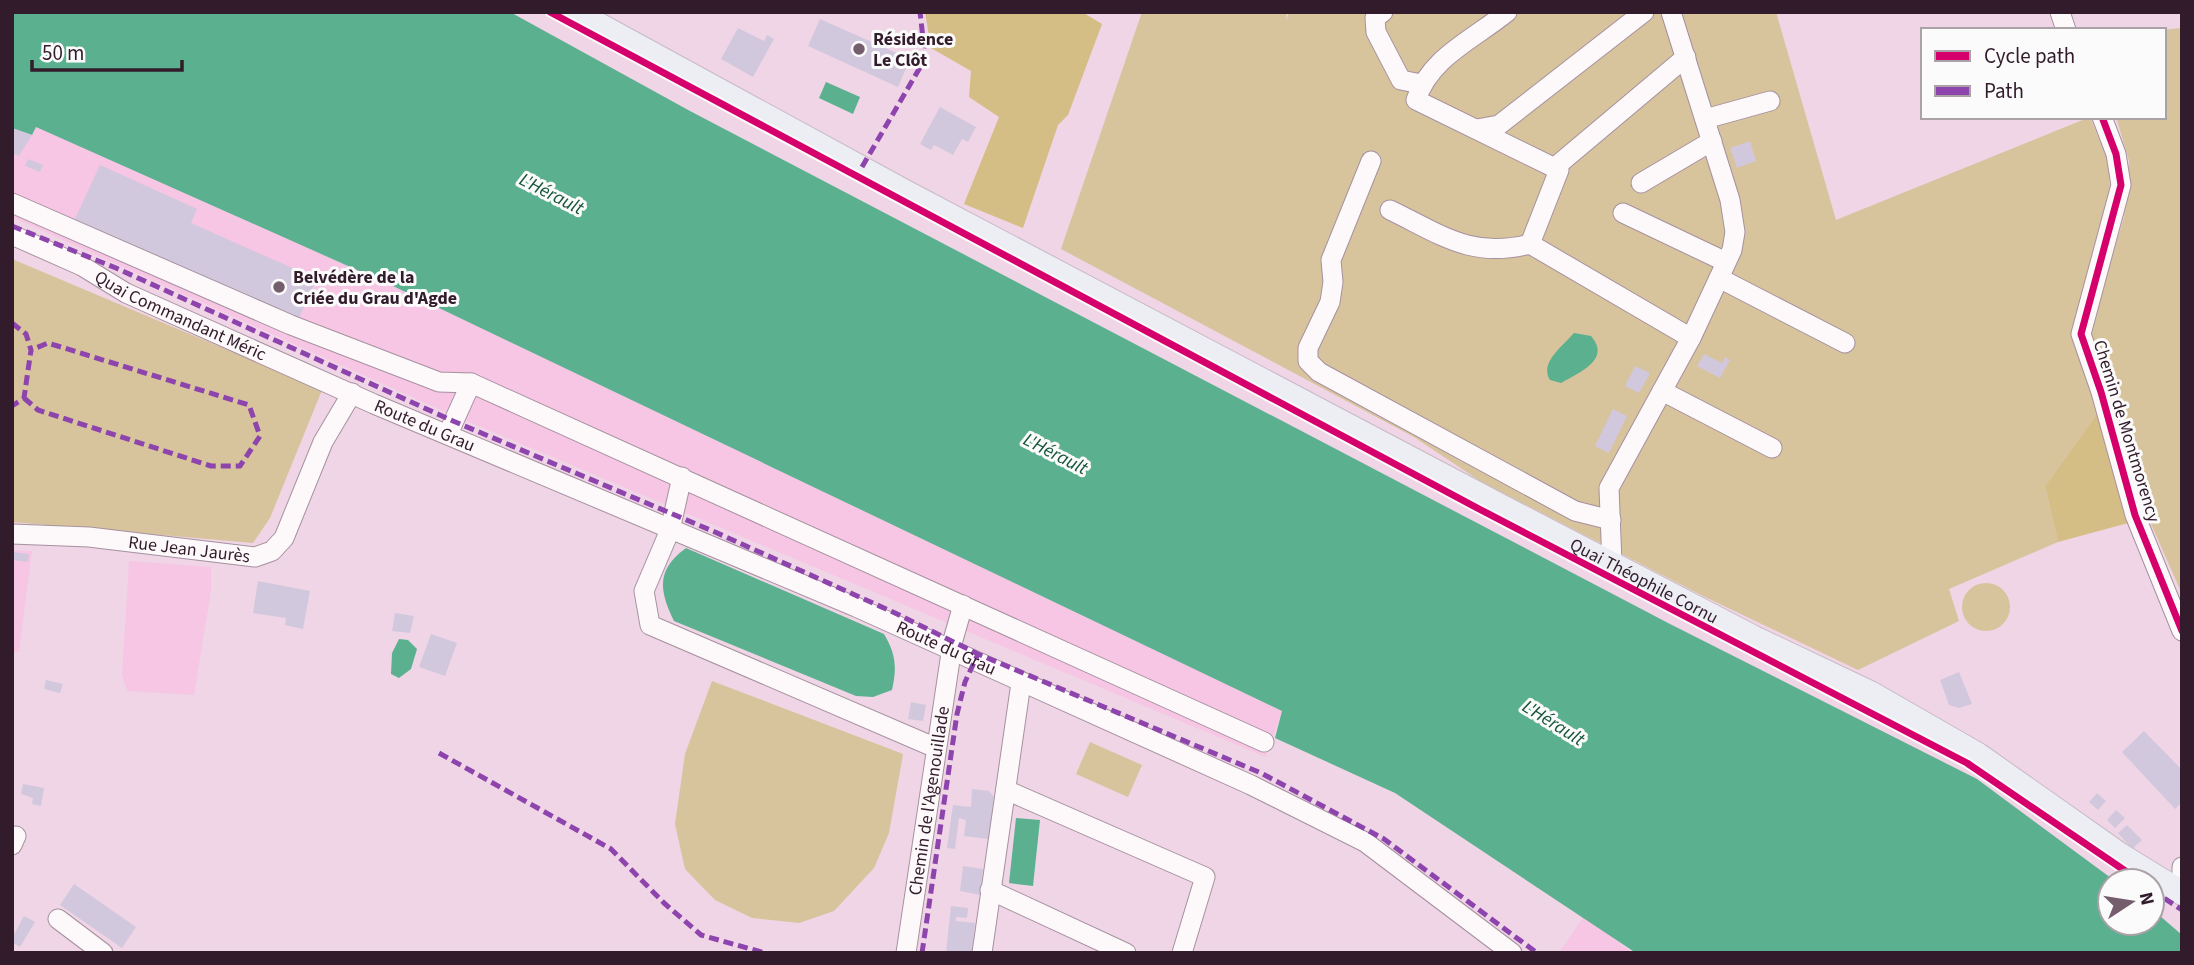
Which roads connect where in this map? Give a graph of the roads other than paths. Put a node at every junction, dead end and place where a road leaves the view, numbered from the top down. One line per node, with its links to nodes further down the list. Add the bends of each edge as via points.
1 (575, 12): 33 (main road, Quai Théophile Cornu, via 905,192)
2 (1383, 12): 7 (street, via 1375,18 1376,32 1402,80)
3 (1507, 12): 7 (street, via 1451,52)
4 (1644, 12): 11 (street, via 1499,125)
5 (1671, 12): 6 (street)
6 (1686, 57): 9 (street); 14 (street)
7 (1421, 84): 11 (street, via 1416,100)
8 (1770, 101): 9 (street)
9 (1705, 119): 12 (street)
10 (2103, 119): 35 (street, Chemin de Montmorency, via 2121,185 2081,334 2135,515)
11 (1476, 130): 14 (street)
12 (1712, 141): 15 (street); 21 (street, via 1735,232)
13 (1371, 162): 30 (street, via 1331,260 1331,302 1308,348 1308,361 1318,372 1575,511)
14 (1555, 168): 20 (street, via 1559,170 1556,182)
15 (1641, 183)
16 (12, 204): 24 (street, via 291,325 439,382)
17 (1390, 210): 20 (street, via 1462,245 1502,251)
18 (1623, 213): 21 (street)
19 (12, 235): 26 (street, Quai Commandant Méric, via 82,266 126,292)
20 (1531, 244): 22 (street)
21 (1723, 270): 22 (street); 23 (street)
22 (1691, 338): 25 (street)
23 (1845, 343)
24 (471, 383): 27 (street); 29 (street)
25 (1662, 391): 28 (street); 30 (street, via 1609,488)
26 (352, 393): 27 (street, Route du Grau); 32 (street, Rue Jean Jaurès, via 323,442 284,538 272,551 256,557 89,537)
27 (448, 434): 31 (street, Route du Grau)
28 (1772, 448)
29 (682, 477): 31 (street); 34 (street)
30 (1611, 520): 33 (street)
31 (670, 530): 36 (street, Route du Grau); 39 (street, via 644,591 650,625)
32 (12, 534)
33 (1612, 563): 44 (main road, Quai Théophile Cornu, via 1870,693 1978,755)
34 (963, 605): 36 (street, Chemin de l'Agenouillade); 38 (street)
35 (2182, 631)
36 (954, 649): 37 (street, Route du Grau); 39 (street, Chemin de l'Agenouillade)
37 (1021, 683): 40 (street); 51 (street, Route du Grau, via 1251,785 1365,842)
38 (1264, 742)
39 (936, 748): 47 (street, Chemin de l'Agenouillade)
40 (1006, 790): 43 (street); 50 (street, via 1205,877)
41 (2182, 867): 42 (street)
42 (2182, 875)
43 (990, 890): 48 (street); 49 (street)
44 (2182, 893)
45 (58, 919): 46 (street)
46 (103, 953)
47 (906, 953)
48 (982, 953)
49 (1126, 953)
50 (1182, 953)
51 (1511, 953)

